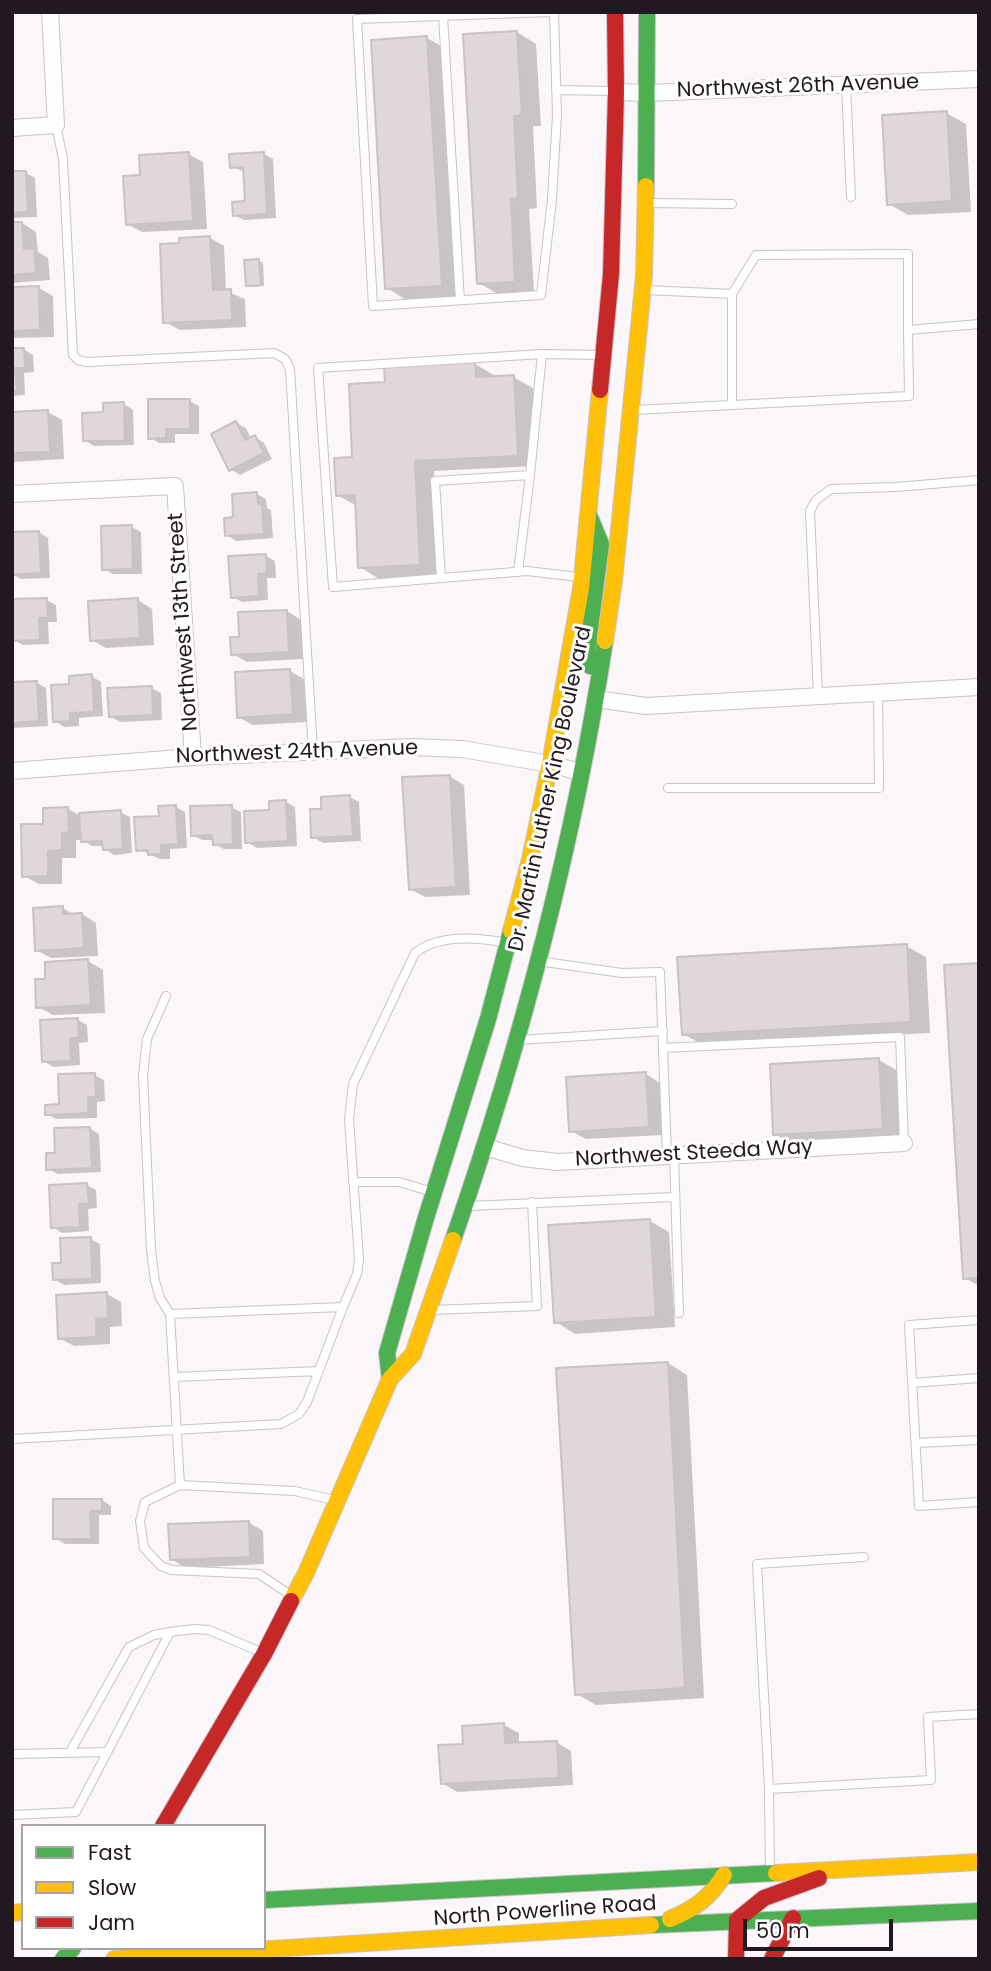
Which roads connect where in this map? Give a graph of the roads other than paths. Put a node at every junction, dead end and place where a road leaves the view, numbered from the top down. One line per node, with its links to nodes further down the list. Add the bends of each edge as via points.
1 (50, 12): 11 (street)
2 (552, 12): 5 (lane); 8 (lane)
3 (615, 12): 9 (main road, Dr. Martin Luther King Boulevard)
4 (647, 12): 10 (main road, Dr. Martin Luther King Boulevard)
5 (443, 16): 18 (lane); 18 (lane, via 358,19 372,292 373,306)
6 (979, 79): 7 (street, Northwest 26th Avenue)
7 (846, 85): 10 (street, Northwest 26th Avenue); 13 (lane)
8 (556, 90): 9 (lane); 18 (lane, via 552,200 541,295)
9 (616, 92): 10 (street, Northwest 26th Avenue); 22 (main road, Dr. Martin Luther King Boulevard, via 611,274)
10 (648, 93): 14 (main road, Dr. Martin Luther King Boulevard)
11 (56, 125): 12 (street); 36 (lane, via 63,159 73,355 87,362 274,353 285,359 290,369)
12 (12, 128)
13 (851, 197)
14 (646, 203): 15 (lane); 16 (main road, Dr. Martin Luther King Boulevard)
15 (732, 204)
16 (643, 290): 17 (lane); 24 (main road, Dr. Martin Luther King Boulevard)
17 (732, 294): 20 (lane, via 756,255 908,254); 23 (lane)
18 (460, 300)
19 (979, 324): 20 (lane)
20 (908, 330): 23 (lane, via 909,396)
21 (542, 354): 22 (lane); 25 (lane); 31 (lane, via 318,368 333,587)
22 (603, 355): 28 (main road, Dr. Martin Luther King Boulevard)
23 (732, 405): 24 (lane)
24 (631, 410): 35 (main road, Dr. Martin Luther King Boulevard, via 614,581)
25 (530, 475): 29 (lane); 31 (lane, via 435,481)
26 (979, 480): 34 (lane, via 831,489 816,500 810,511)
27 (12, 494): 37 (street, Northwest 13th Street, via 175,486)
28 (588, 512): 30 (main road, Dr. Martin Luther King Boulevard); 35 (main road, via 601,544 587,651)
29 (518, 572): 30 (lane); 31 (lane)
30 (582, 577): 38 (main road, Dr. Martin Luther King Boulevard)
31 (441, 578)
32 (979, 687): 33 (street)
33 (878, 693): 34 (street); 41 (lane, via 879,788)
34 (818, 696): 35 (street, via 646,706)
35 (596, 699): 40 (main road, Dr. Martin Luther King Boulevard)
36 (313, 752): 37 (street, Northwest 24th Avenue); 38 (street, Northwest 24th Avenue, via 462,749)
37 (193, 757): 39 (street, Northwest 24th Avenue)
38 (550, 764): 40 (street, Northwest 24th Avenue); 42 (main road, Dr. Martin Luther King Boulevard)
39 (12, 771)
40 (580, 772): 43 (main road, Dr. Martin Luther King Boulevard)
41 (668, 788)
42 (507, 943): 51 (lane, via 449,940 415,953 353,1084 349,1120); 52 (main road, Dr. Martin Luther King Boulevard)
43 (537, 961): 45 (lane, via 622,973 660,972); 46 (main road, Dr. Martin Luther King Boulevard)
44 (166, 996): 59 (lane, via 147,1039 143,1076 151,1250 160,1298)
45 (663, 1031): 46 (lane); 47 (lane)
46 (516, 1040): 49 (main road, Dr. Martin Luther King Boulevard)
47 (663, 1048): 48 (lane, via 900,1038); 50 (lane)
48 (904, 1143): 50 (street, Northwest Steeda Way)
49 (485, 1147): 50 (street, Northwest Steeda Way, via 557,1162); 55 (main road, Dr. Martin Luther King Boulevard)
50 (670, 1155): 53 (lane)
51 (353, 1182): 52 (lane, via 399,1182); 56 (lane, via 359,1259)
52 (434, 1192): 64 (main road, Dr. Martin Luther King Boulevard, via 387,1353)
53 (674, 1197): 54 (lane); 58 (lane)
54 (531, 1202): 55 (lane); 57 (lane, via 537,1306)
55 (466, 1206): 57 (main road, Dr. Martin Luther King Boulevard)
56 (343, 1307): 59 (lane); 61 (lane)
57 (429, 1310): 64 (main road, Dr. Martin Luther King Boulevard, via 413,1354)
58 (680, 1313)
59 (170, 1314): 62 (lane)
60 (979, 1320): 65 (lane, via 909,1325)
61 (319, 1371): 62 (lane); 66 (lane, via 299,1414 281,1424)
62 (174, 1377): 66 (lane)
63 (979, 1378): 65 (lane)
64 (390, 1379): 71 (main road, Dr. Martin Luther King Boulevard)
65 (912, 1382): 69 (lane)
66 (177, 1430): 67 (lane); 70 (lane)
67 (12, 1439)
68 (979, 1440): 69 (lane)
69 (916, 1443): 72 (lane, via 919,1506)
70 (180, 1485): 71 (lane, via 295,1491); 74 (lane, via 145,1502 141,1534 153,1560 172,1570 259,1574)
71 (337, 1501): 74 (main road, Dr. Martin Luther King Boulevard)
72 (979, 1502)
73 (864, 1557): 81 (lane, via 757,1564)
74 (293, 1597): 76 (main road, Dr. Martin Luther King Boulevard)
75 (170, 1632): 76 (lane, via 209,1630); 78 (lane, via 129,1647); 79 (lane)
76 (264, 1654): 83 (main road, Dr. Martin Luther King Boulevard)
77 (979, 1714): 81 (lane, via 928,1717 931,1780)
78 (71, 1752): 79 (lane); 80 (lane)
79 (107, 1752): 82 (lane, via 76,1812)
80 (12, 1754)
81 (769, 1789): 86 (lane)
82 (12, 1815)
83 (164, 1824)
84 (979, 1862): 85 (main road, North Powerline Road)
85 (849, 1869): 86 (main road, North Powerline Road); 91 (main road, via 771,1894)
86 (770, 1873): 87 (main road, North Powerline Road)
87 (724, 1875): 88 (main road, North Powerline Road); 92 (main road, via 713,1895)
88 (266, 1900)
89 (979, 1911): 90 (main road, North Powerline Road)
90 (793, 1918): 91 (main road, North Powerline Road); 96 (main road)
91 (737, 1920): 92 (main road, North Powerline Road); 95 (main road)
92 (654, 1926): 94 (main road, North Powerline Road, via 410,1946)
93 (114, 1959): 94 (main road, North Powerline Road)
94 (121, 1959)
95 (736, 1959)
96 (772, 1959)

